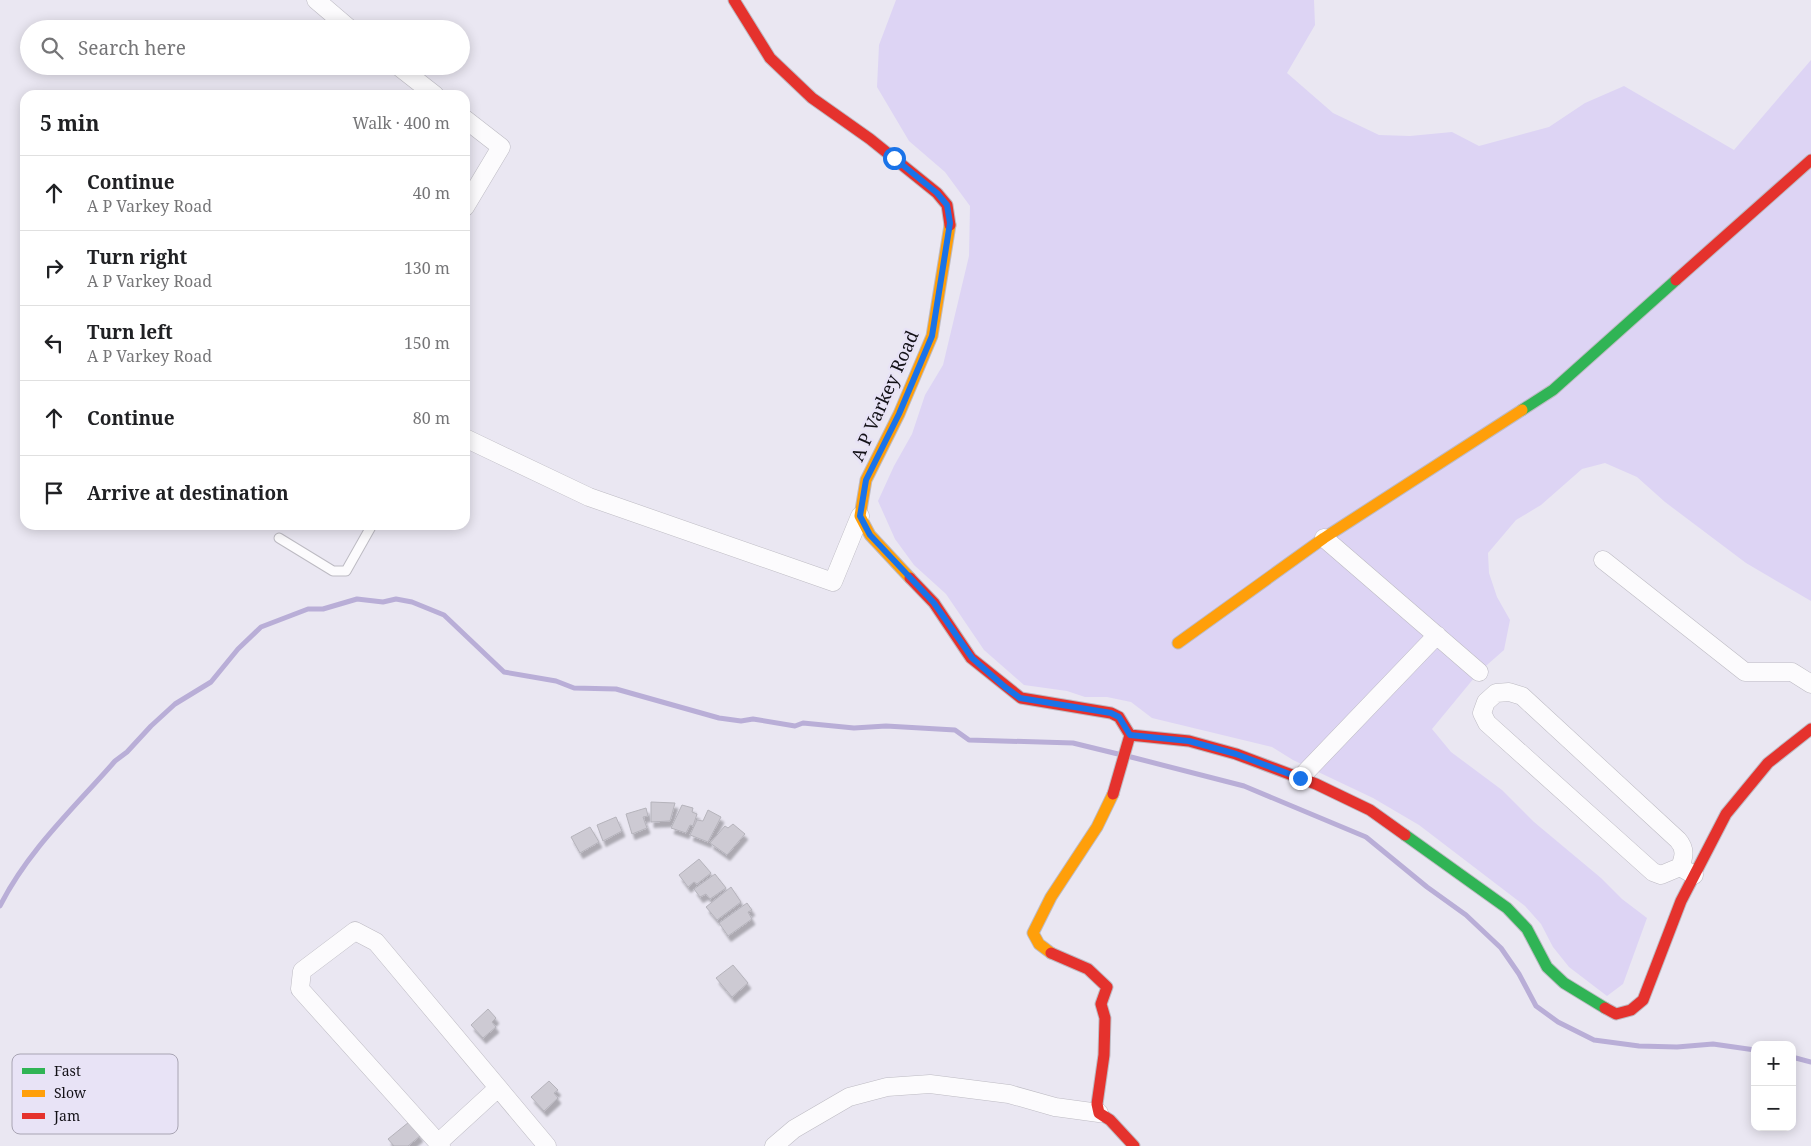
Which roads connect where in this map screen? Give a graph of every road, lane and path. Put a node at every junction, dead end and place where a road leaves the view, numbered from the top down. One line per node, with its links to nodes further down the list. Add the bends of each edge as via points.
1 (316, 0): 3 (street)
2 (734, 0): 10 (street, A P Varkey Road, via 770,58 812,98 917,176 947,205 950,223 932,336 866,480)
3 (339, 20)
4 (409, 75): 5 (street)
5 (428, 90)
6 (470, 123): 8 (street, via 500,147)
7 (1811, 160): 13 (street, via 1553,390)
8 (470, 198)
9 (470, 440): 10 (street, via 590,497 833,582)
10 (860, 516): 19 (street, via 870,535 934,603 972,658 1005,687 1020,698 1069,708 1099,710 1119,717)
11 (369, 530): 12 (lane, via 346,570 333,571)
12 (278, 538)
13 (1324, 538): 15 (street); 16 (street)
14 (1603, 560): 18 (street, via 1745,672 1792,672)
15 (1437, 635): 17 (street); 21 (street)
16 (1178, 643)
17 (1479, 672)
18 (1811, 684)
19 (1128, 729): 21 (street, via 1236,754); 24 (street, via 1112,798 1051,897 1033,933 1044,952 1086,967 1107,988 1101,1004 1105,1018)
20 (1811, 729): 22 (street, via 1768,763 1747,786)
21 (1300, 778): 22 (street, via 1370,810 1507,908 1527,930 1547,967 1564,983 1616,1014 1631,1010 1642,1000 1681,901)
22 (1687, 871): 22 (street, via 1661,875 1653,872 1487,723 1482,713 1486,702 1496,692 1522,696 1684,846)
23 (498, 1088): 25 (street); 25 (street, via 376,942 355,931 302,971 300,989); 26 (street)
24 (1098, 1113): 27 (street, via 1056,1107 1009,1094 930,1084 887,1087 849,1097 794,1129); 28 (street, via 1113,1121)
25 (440, 1144)
26 (547, 1146)
27 (774, 1146)
28 (1134, 1146)

